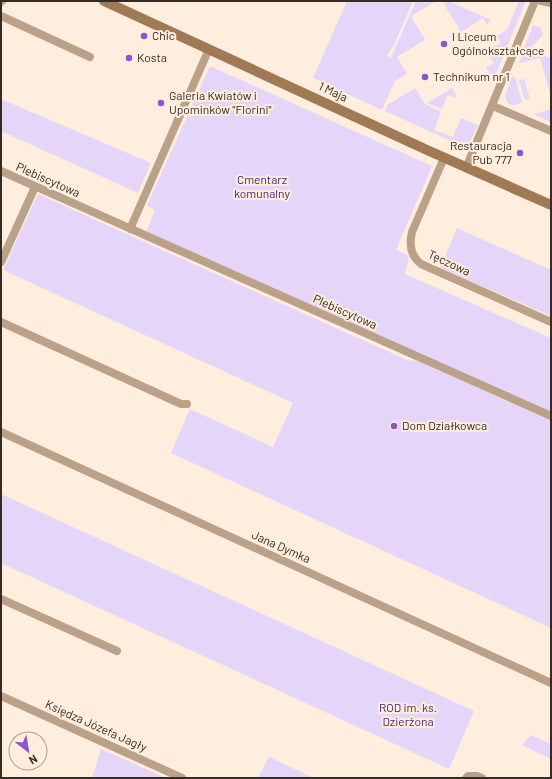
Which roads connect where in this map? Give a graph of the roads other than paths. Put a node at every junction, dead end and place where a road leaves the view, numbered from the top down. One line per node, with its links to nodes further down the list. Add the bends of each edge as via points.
1 (104, 1): 6 (street, 1 Maja)
2 (535, 1): 8 (street)
3 (541, 1): 4 (street)
4 (551, 3)
5 (1, 16): 7 (street)
6 (209, 49): 10 (street, 1 Maja); 15 (street)
7 (90, 57)
8 (493, 106): 9 (street); 11 (street)
9 (551, 131)
10 (444, 158): 11 (street, 1 Maja); 18 (street, Tęczowa, via 412,232 410,244 415,258 421,264)
11 (466, 168): 14 (street, 1 Maja)
12 (1, 171): 13 (street, Plebiscytowa)
13 (35, 187): 15 (street, Plebiscytowa); 16 (street)
14 (551, 205)
15 (130, 229): 20 (street, Plebiscytowa)
16 (1, 262)
17 (1, 322): 19 (street, via 181,404)
18 (551, 322)
19 (187, 404)
20 (551, 416)
21 (1, 432): 24 (street, Jana Dymka)
22 (2, 601): 23 (street)
23 (117, 652)
24 (551, 683)
25 (1, 696): 26 (street, Księdza Józefa Jagły)
26 (182, 778)
27 (466, 778): 28 (street)
28 (482, 778)

